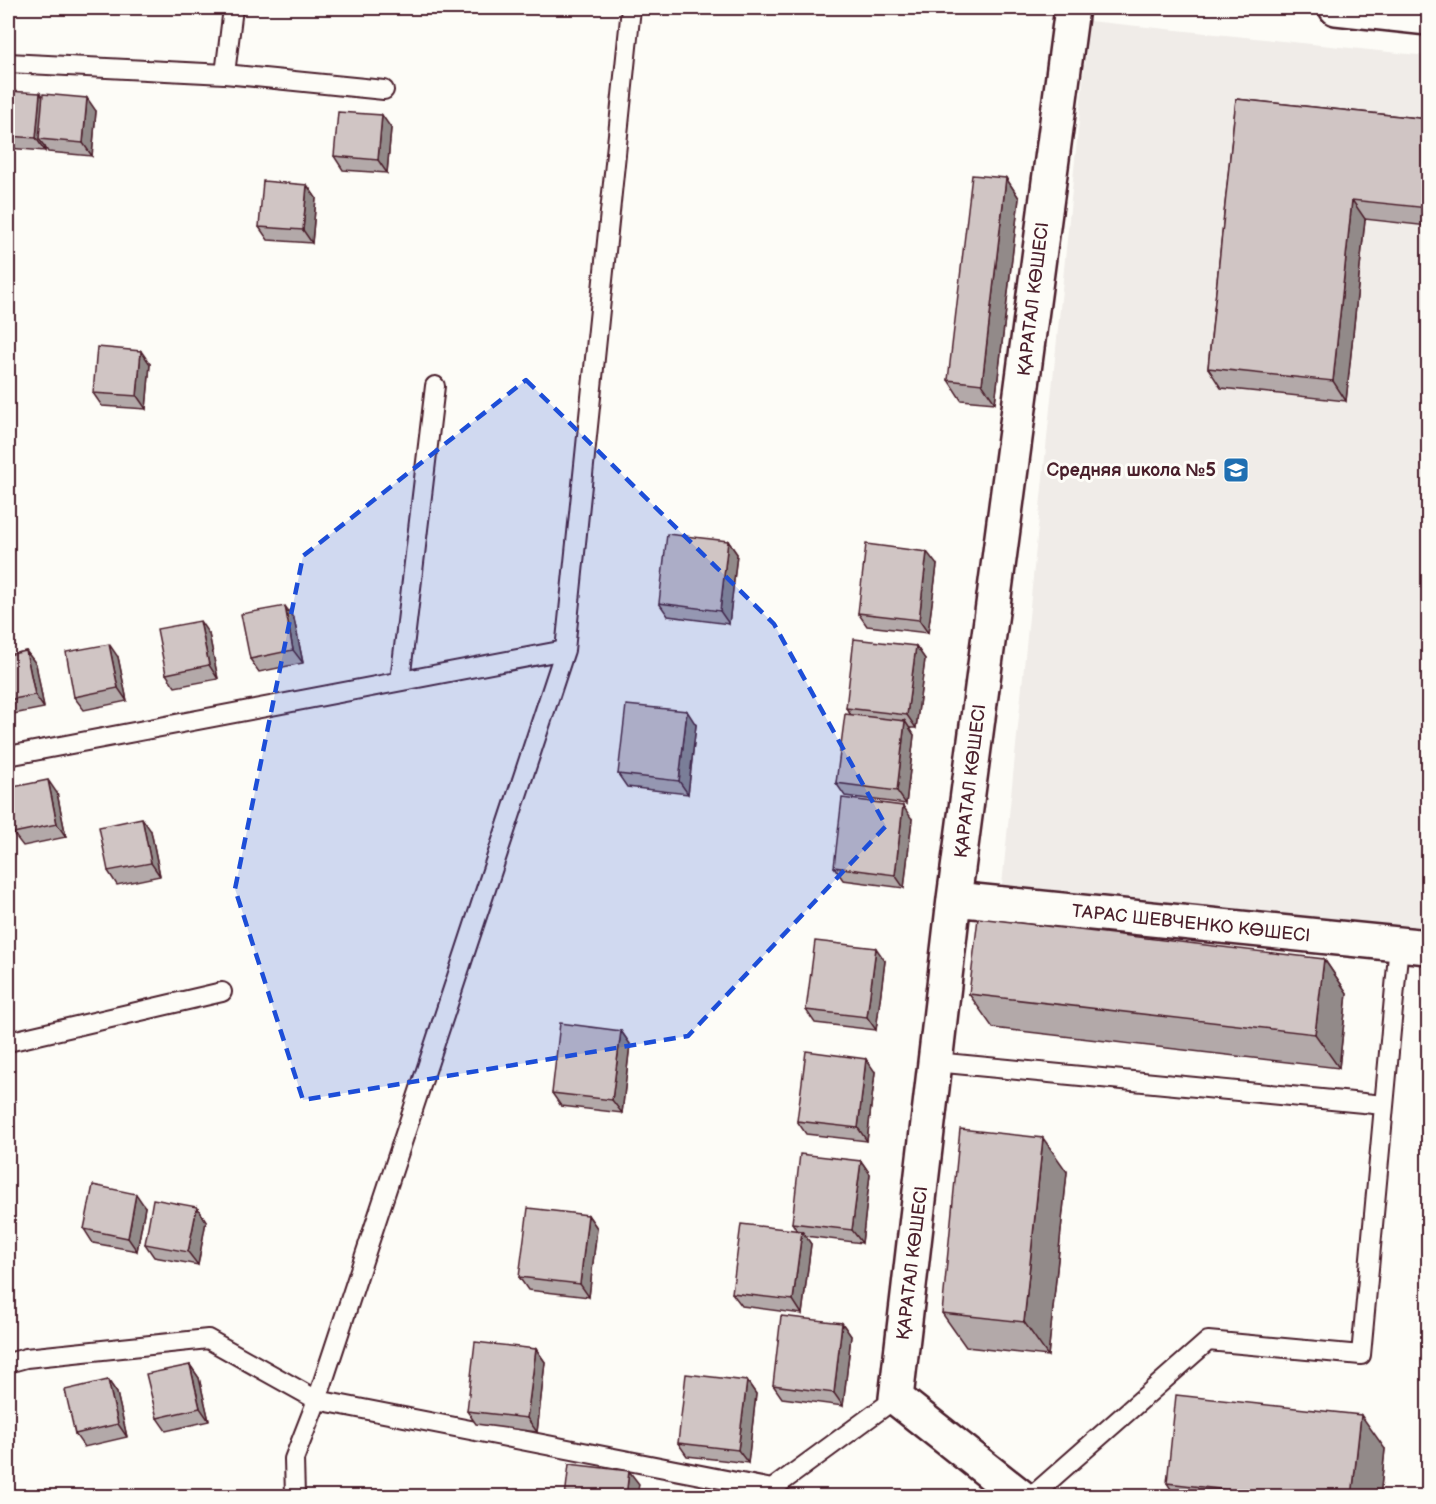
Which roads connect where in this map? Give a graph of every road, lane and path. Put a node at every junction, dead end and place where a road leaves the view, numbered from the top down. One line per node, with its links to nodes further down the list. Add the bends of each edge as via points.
1 (233, 8): 8 (lane)
2 (631, 8): 11 (lane)
3 (1072, 8): 14 (street, ҚАРАТАЛ КӨШЕСІ)
4 (1336, 8): 5 (street)
5 (1391, 10): 6 (street)
6 (1428, 18)
7 (8, 63): 8 (lane)
8 (225, 74): 9 (lane)
9 (384, 90)
10 (435, 386): 12 (lane)
11 (565, 650): 12 (lane); 22 (lane)
12 (400, 681): 13 (lane)
13 (8, 756)
14 (954, 899): 15 (street, ТАРАС ШЕВЧЕНКО КӨШЕСІ); 18 (street, ҚАРАТАЛ КӨШЕСІ)
15 (1414, 945): 19 (lane)
16 (222, 992): 17 (lane)
17 (8, 1042)
18 (935, 1062): 19 (lane); 21 (street, ҚАРАТАЛ КӨШЕСІ)
19 (1384, 1105): 25 (lane, via 1361,1356 1208,1341)
20 (8, 1363): 22 (lane, via 208,1339)
21 (896, 1398): 22 (lane, via 772,1489); 24 (street)
22 (317, 1400): 23 (lane, via 294,1459)
23 (295, 1497)
24 (1020, 1497)
25 (1032, 1497)

